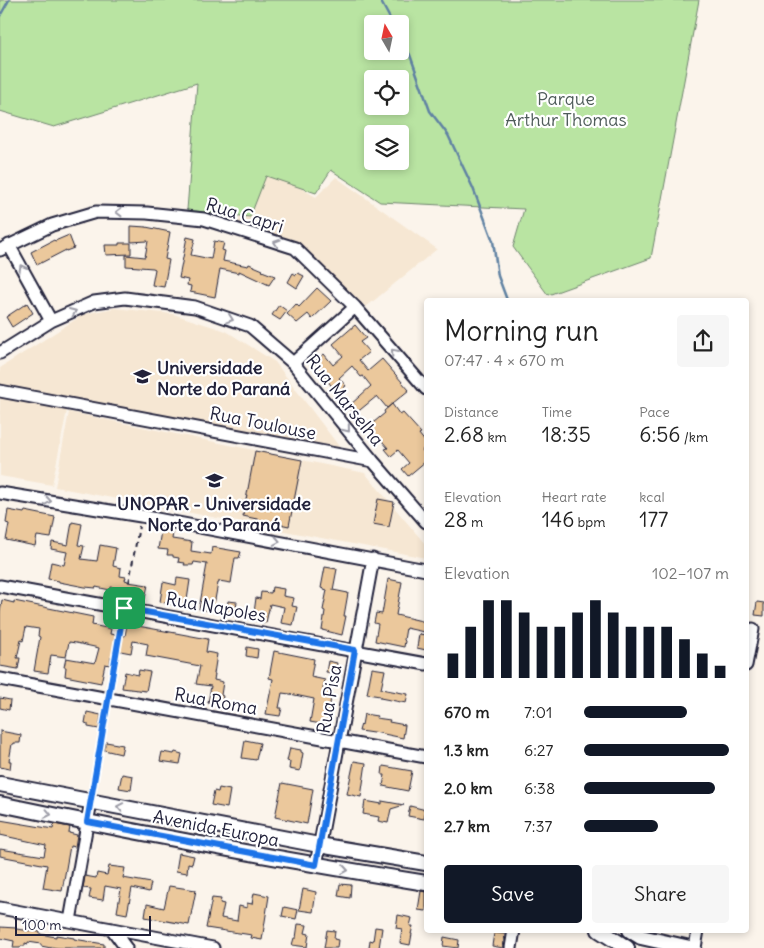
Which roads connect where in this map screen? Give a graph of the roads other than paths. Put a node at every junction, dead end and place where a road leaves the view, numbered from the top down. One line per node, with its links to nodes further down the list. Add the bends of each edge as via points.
1 (4, 248): 2 (street, Rua Capri, one-way to 1, via 295,248 204,219 96,212 52,225); 3 (street, one-way to 1)
2 (355, 307): 5 (street); 6 (street, Rua Capri, one-way to 2)
3 (51, 321): 4 (street, Rua Marselha); 5 (street, Rua Marselha, one-way to 5, via 94,302 125,298 195,307 250,326)
4 (0, 353)
5 (292, 363): 8 (street, Rua Marselha, one-way to 8)
6 (424, 387)
7 (0, 391): 8 (street, Rua Toulouse)
8 (373, 461): 10 (street, Rua Marselha)
9 (0, 493): 11 (street, one-way to 11)
10 (424, 520)
11 (373, 559): 12 (street); 15 (street, Rua Pisa)
12 (424, 570)
13 (0, 586): 15 (street, Rua Napoles)
14 (754, 629): 16 (street)
15 (355, 650): 17 (street, Rua Napoles); 19 (street, Rua Pisa)
16 (749, 652)
17 (424, 664)
18 (0, 680): 19 (street, Rua Roma)
19 (339, 741): 20 (street, Rua Roma); 25 (street, Rua Pisa)
20 (424, 757)
21 (0, 784): 22 (main road, Avenida Europa)
22 (91, 801): 24 (street); 25 (main road, Avenida Europa, one-way to 22)
23 (0, 804): 24 (main road, Avenida Europa, one-way to 24)
24 (87, 822): 27 (main road, Avenida Europa); 30 (street)
25 (319, 845): 26 (main road, Avenida Europa); 27 (street, Rua Pisa)
26 (424, 863)
27 (316, 865): 28 (main road, Avenida Europa, one-way to 28)
28 (424, 883)
29 (0, 908): 30 (street)
30 (70, 921): 31 (street)
31 (112, 929): 36 (street); 37 (street)
32 (513, 933): 38 (street)
33 (604, 933): 39 (main road)
34 (635, 933): 40 (main road)
35 (698, 933): 41 (street)
36 (126, 948)
37 (213, 948)
38 (510, 948)
39 (627, 948)
40 (690, 948)
41 (695, 948)

